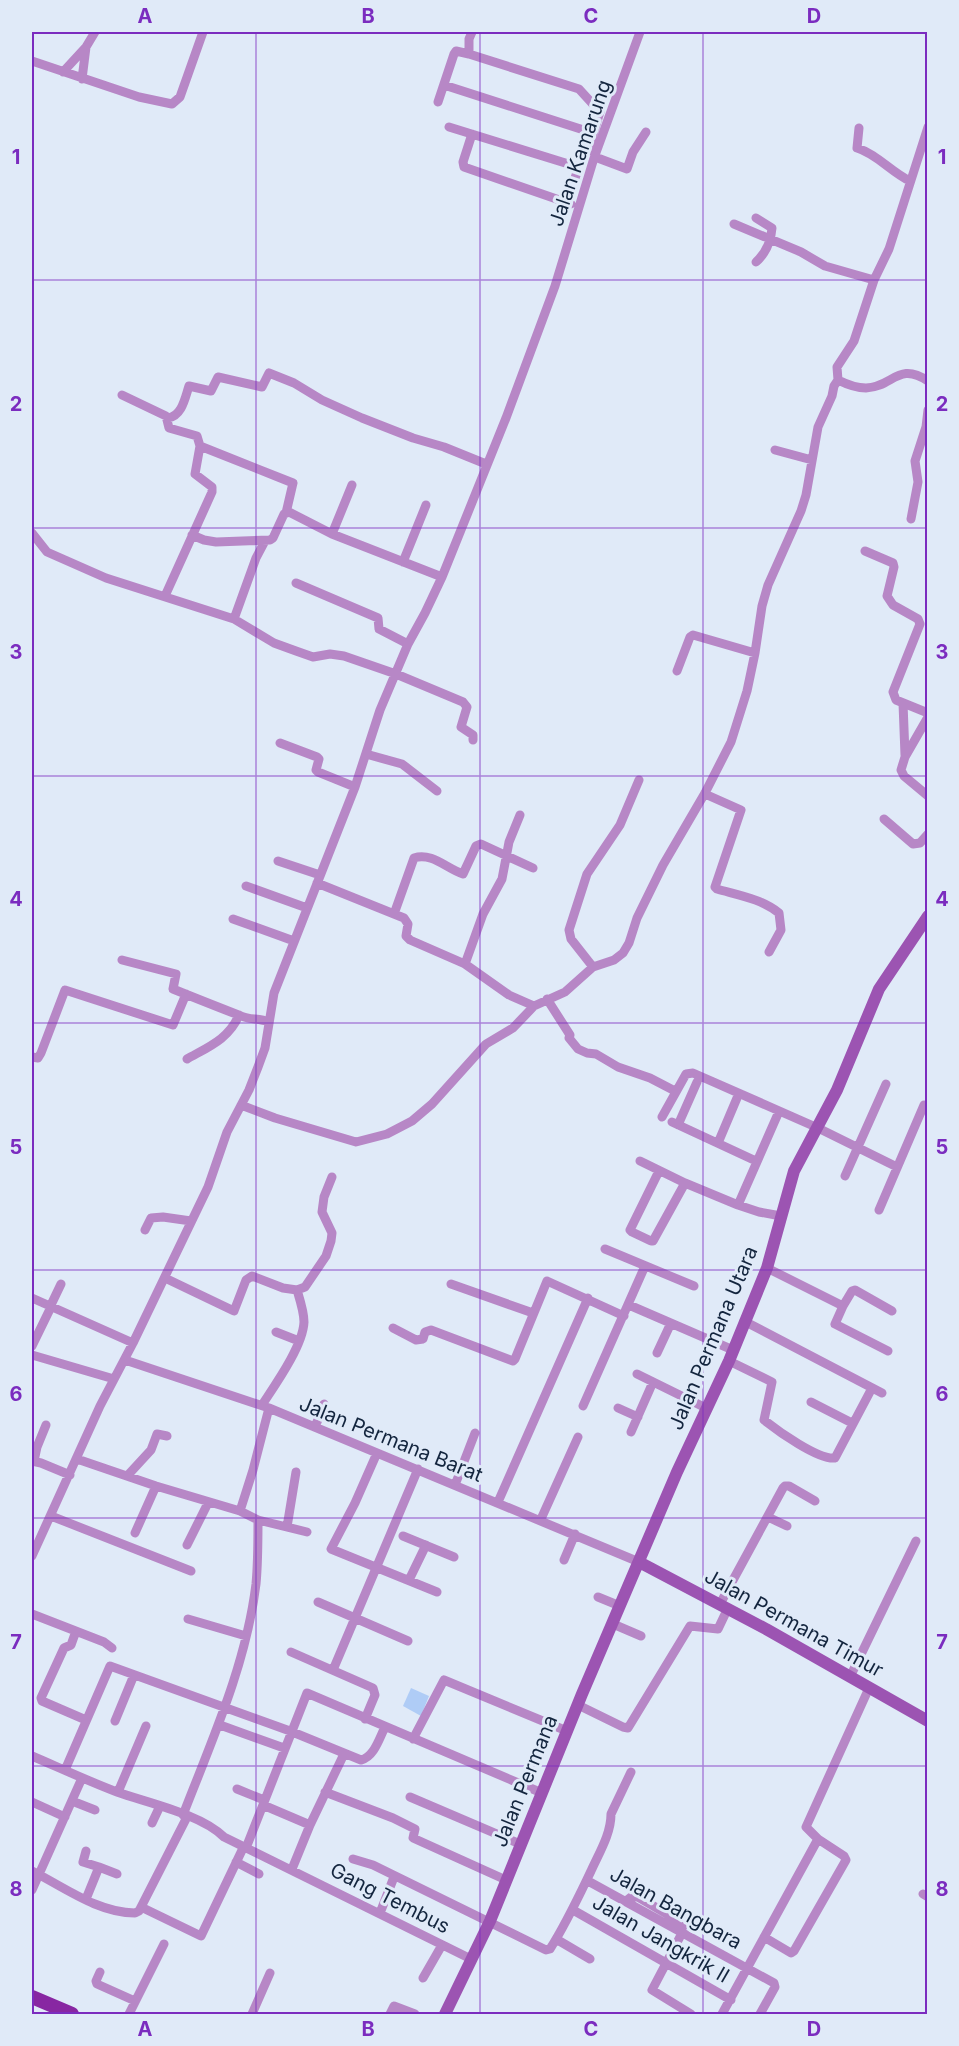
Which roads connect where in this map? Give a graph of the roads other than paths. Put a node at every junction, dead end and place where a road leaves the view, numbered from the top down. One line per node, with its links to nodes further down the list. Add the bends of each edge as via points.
1 (95, 32): 5 (street)
2 (203, 32): 9 (street, via 174,104)
3 (472, 32): 6 (street)
4 (640, 32): 18 (street, Jalan Kamarung)
5 (86, 47): 8 (street); 9 (street)
6 (469, 54): 10 (street, via 456,51); 17 (street, via 581,91 600,112)
7 (32, 61): 8 (street)
8 (63, 72): 9 (street)
9 (82, 79)
10 (444, 85): 11 (street); 17 (street)
11 (438, 102)
12 (449, 126): 16 (street)
13 (927, 127): 19 (street)
14 (859, 128): 19 (street, via 856,148 871,153 896,175)
15 (646, 132): 18 (street, via 627,169)
16 (472, 134): 20 (street, via 464,167); 20 (street, via 575,166 577,172)
17 (593, 134): 18 (street, via 589,147)
18 (595, 154): 21 (street, Jalan Kamarung)
19 (910, 181): 26 (street, via 889,249)
20 (567, 202): 21 (street)
21 (579, 206): 35 (street, Jalan Kamarung, via 555,286)
22 (756, 218): 24 (street, via 771,226)
23 (734, 224): 24 (street)
24 (770, 240): 25 (street); 26 (street, via 825,266)
25 (756, 262)
26 (874, 280): 27 (street, via 854,341 837,367)
27 (838, 380): 28 (street, via 867,388 911,372); 34 (street, via 818,427)
28 (927, 381)
29 (122, 395): 31 (street)
30 (927, 410): 39 (street, via 915,461 918,482)
31 (168, 418): 32 (street, via 169,428 196,436); 35 (street, via 179,412 189,386 211,391 218,377 259,387 269,373 362,418)
32 (200, 446): 38 (street, via 293,483); 42 (street, via 195,474 213,490)
33 (775, 450): 34 (street)
34 (812, 460): 52 (street, via 801,511 768,585)
35 (486, 464): 46 (street, Jalan Kamarung)
36 (352, 484): 41 (street)
37 (426, 505): 45 (street)
38 (286, 513): 41 (street); 43 (street, via 273,538)
39 (911, 519)
40 (32, 533): 48 (street, via 47,552 106,578)
41 (332, 534): 45 (street)
42 (192, 535): 43 (street, via 216,542); 48 (street)
43 (265, 541): 49 (street)
44 (865, 551): 50 (street, via 893,563 887,596 893,605 918,619)
45 (403, 562): 46 (street)
46 (441, 577): 51 (street, Jalan Kamarung)
47 (296, 583): 51 (street, via 378,618 379,629)
48 (165, 596): 49 (street)
49 (234, 619): 54 (street, via 274,643 313,657 344,656)
50 (923, 630): 55 (street, via 893,692 896,700)
51 (408, 644): 54 (street, Jalan Kamarung)
52 (755, 653): 53 (street, via 693,635); 64 (street, via 731,742)
53 (677, 671)
54 (396, 674): 57 (street, via 465,704 460,726 474,736); 59 (street, Jalan Kamarung)
55 (903, 703): 56 (street); 60 (street)
56 (927, 715): 60 (street)
57 (473, 740)
58 (280, 743): 62 (street, via 317,757 318,772)
59 (366, 754): 62 (street, Jalan Kamarung); 63 (street, via 402,764)
60 (905, 757): 65 (street, via 901,770 904,776)
61 (639, 780): 82 (street, via 620,825 587,874 569,930 571,939)
62 (355, 787): 72 (street, Jalan Kamarung)
63 (436, 791)
64 (705, 794): 79 (street, via 741,810 716,887 759,901 779,913 781,930); 82 (street, via 663,865 626,949 614,960)
65 (927, 796)
66 (520, 815): 69 (street)
67 (884, 819): 68 (street, via 913,844 920,843)
68 (927, 834)
69 (506, 855): 71 (street); 75 (street, via 479,844 463,874 430,858 414,858); 81 (street, via 502,879 483,914)
70 (278, 861): 72 (street)
71 (533, 868)
72 (318, 879): 74 (street, Jalan Kamarung); 75 (street)
73 (246, 886): 74 (street)
74 (306, 908): 78 (street, Jalan Kamarung)
75 (394, 914): 81 (street, via 407,921 406,936 410,940)
76 (927, 916): 98 (street, Jalan Permana Utara, via 879,989)
77 (233, 920): 78 (street)
78 (294, 941): 87 (street, Jalan Kamarung, via 272,1002)
79 (769, 952)
80 (122, 960): 83 (street, via 176,974 173,989)
81 (465, 964): 85 (street, via 509,995)
82 (592, 967): 84 (street, via 572,987)
83 (186, 994): 86 (street); 88 (street, via 173,1025 65,990 41,1053 38,1058)
84 (547, 999): 85 (street); 92 (street, via 570,1035 568,1038 578,1048 618,1067)
85 (534, 1006): 94 (street, via 513,1028 486,1044 444,1093 412,1121 375,1138 351,1141)
86 (239, 1015): 87 (street); 89 (street, via 219,1041)
87 (269, 1022): 94 (street, Jalan Kamarung, via 261,1060)
88 (32, 1057)
89 (187, 1059)
90 (697, 1082): 97 (street)
91 (886, 1084): 100 (street)
92 (678, 1087): 97 (street); 98 (street, via 686,1074 693,1073)
93 (737, 1098): 99 (street)
94 (241, 1105): 111 (street, Jalan Kamarung)
95 (924, 1105): 103 (street)
96 (777, 1116): 102 (street)
97 (671, 1121): 99 (street)
98 (818, 1128): 100 (street); 110 (street, Jalan Permana Utara, via 794,1171)
99 (718, 1143): 102 (street)
100 (856, 1147): 103 (street); 105 (street)
101 (640, 1161): 104 (street)
102 (756, 1161): 108 (street)
103 (897, 1167): 109 (street)
104 (659, 1171): 107 (street); 107 (street, via 630,1230 651,1241)
105 (845, 1176)
106 (332, 1177): 120 (street, via 322,1212 332,1233 331,1241 310,1282)
107 (685, 1183): 108 (street)
108 (738, 1205): 110 (street)
109 (879, 1210)
110 (780, 1219): 115 (street, Jalan Permana Utara)
111 (191, 1221): 112 (street, via 151,1218); 116 (street, Jalan Kamarung)
112 (145, 1230)
113 (605, 1249): 114 (street)
114 (645, 1266): 119 (street); 123 (street)
115 (767, 1268): 124 (street); 129 (street, Jalan Permana Utara)
116 (165, 1278): 120 (street, via 234,1311 246,1280 252,1276); 134 (street, Jalan Kamarung)
117 (61, 1284): 125 (street)
118 (451, 1284): 127 (street)
119 (694, 1286)
120 (297, 1290): 133 (street, via 304,1320)
121 (32, 1298): 125 (street)
122 (588, 1298): 127 (street, via 547,1281); 128 (street); 170 (street)
123 (629, 1305): 128 (street); 130 (street)
124 (843, 1306): 126 (street, via 855,1290); 136 (street, via 835,1324)
125 (50, 1307): 134 (street); 135 (street)
126 (892, 1311)
127 (533, 1313): 131 (street, via 513,1361 431,1330 425,1332 423,1339 416,1340)
128 (624, 1316): 148 (street)
129 (744, 1322): 139 (street, Jalan Permana Utara); 144 (street)
130 (671, 1323): 137 (street); 139 (street)
131 (393, 1328)
132 (276, 1332): 133 (street)
133 (299, 1341): 149 (street)
134 (133, 1343): 140 (street, Jalan Kamarung)
135 (32, 1346)
136 (888, 1351)
137 (657, 1353)
138 (32, 1355): 142 (street)
139 (731, 1356): 151 (street, Jalan Permana Utara); 153 (street, via 772,1382 764,1420 807,1448 835,1458)
140 (125, 1360): 142 (street); 149 (street, Jalan Permana Barat)
141 (636, 1374): 143 (street)
142 (114, 1379): 161 (street)
143 (653, 1382): 151 (street); 152 (street)
144 (872, 1388): 145 (street); 153 (street)
145 (882, 1393)
146 (811, 1402): 153 (street)
147 (324, 1404): 155 (street)
148 (583, 1406)
149 (265, 1407): 155 (street, Jalan Permana Barat); 172 (street, via 254,1470)
150 (618, 1408): 152 (street)
151 (705, 1408): 191 (street, Jalan Permana Utara)
152 (638, 1417): 156 (street)
153 (852, 1423)
154 (46, 1425): 162 (street)
155 (315, 1427): 160 (street, Jalan Permana Barat)
156 (631, 1432)
157 (475, 1433): 167 (street)
158 (167, 1436): 166 (street, via 157,1434 151,1450)
159 (578, 1437): 176 (street)
160 (377, 1453): 163 (street, Jalan Permana Barat); 192 (street, via 331,1548)
161 (77, 1459): 165 (street); 166 (street)
162 (33, 1461): 165 (street)
163 (418, 1469): 167 (street, Jalan Permana Barat); 192 (street)
164 (296, 1472): 178 (street)
165 (70, 1475): 173 (street)
166 (128, 1475): 168 (street)
167 (455, 1485): 170 (street, Jalan Permana Barat)
168 (156, 1486): 171 (street); 182 (street)
169 (816, 1501): 174 (street, via 785,1486)
170 (498, 1502): 176 (street, Jalan Permana Barat)
171 (208, 1503): 172 (street); 186 (street)
172 (240, 1511): 175 (street)
173 (51, 1516): 181 (street); 193 (street)
174 (768, 1517): 177 (street); 199 (street)
175 (258, 1520): 178 (street); 206 (street, via 256,1583)
176 (541, 1520): 183 (street, Jalan Permana Barat)
177 (787, 1526)
178 (288, 1527): 180 (street)
179 (32, 1528): 181 (street)
180 (307, 1532)
181 (42, 1533): 188 (street)
182 (135, 1533)
183 (575, 1534): 190 (street); 191 (street, Jalan Permana Barat)
184 (404, 1536): 187 (street)
185 (916, 1541): 212 (street)
186 (187, 1545)
187 (426, 1545): 189 (street); 194 (street)
188 (32, 1556)
189 (454, 1557)
190 (564, 1560)
191 (639, 1562): 198 (street, Jalan Permana); 199 (street, Jalan Permana Timur)
192 (376, 1567): 194 (street); 201 (street)
193 (191, 1571)
194 (409, 1581): 195 (street)
195 (437, 1592)
196 (598, 1597): 198 (street)
197 (318, 1602): 201 (street)
198 (621, 1606): 203 (street, Jalan Permana)
199 (724, 1606): 212 (street, Jalan Permana Timur); 214 (street, via 718,1629 690,1626 628,1728)
200 (32, 1614): 204 (street)
201 (355, 1617): 207 (street); 210 (street)
202 (188, 1619): 206 (street)
203 (613, 1624): 205 (street); 214 (street, Jalan Permana)
204 (76, 1631): 208 (street); 217 (street, via 71,1645 59,1656 41,1698)
205 (640, 1635)
206 (246, 1636): 215 (street)
207 (408, 1641)
208 (112, 1648)
209 (291, 1652): 210 (street)
210 (333, 1670): 216 (street, via 373,1688 375,1695)
211 (134, 1675): 215 (street); 217 (street, via 110,1666); 218 (street)
212 (850, 1677): 213 (street, Jalan Permana Timur)
213 (869, 1688): 219 (street, Jalan Permana Timur); 246 (street, via 806,1827)
214 (578, 1705): 224 (street, Jalan Permana)
215 (225, 1709): 220 (street); 223 (street)
216 (365, 1719): 222 (street); 223 (street, via 307,1693)
217 (86, 1720): 229 (street)
218 (115, 1721)
219 (927, 1721)
220 (220, 1725): 226 (street); 242 (street)
221 (146, 1726): 233 (street)
222 (385, 1727): 225 (street); 227 (street, via 365,1760)
223 (291, 1731): 226 (street); 227 (street)
224 (567, 1731): 225 (street, via 444,1680); 235 (street, Jalan Permana)
225 (413, 1739): 235 (street)
226 (284, 1748): 239 (street)
227 (344, 1754): 234 (street)
228 (32, 1756): 229 (street, Gang Tembus)
229 (65, 1770): 231 (street, Gang Tembus)
230 (631, 1772): 259 (street, via 611,1814 605,1842)
231 (82, 1778): 233 (street, Gang Tembus); 237 (street)
232 (237, 1789): 239 (street)
233 (118, 1792): 240 (street, Gang Tembus)
234 (325, 1792): 245 (street); 258 (street, via 393,1818 415,1829 413,1838)
235 (542, 1793): 247 (street, Jalan Permana)
236 (410, 1797): 247 (street)
237 (72, 1801): 241 (street); 243 (street)
238 (32, 1802): 243 (street)
239 (263, 1803): 245 (street); 248 (street)
240 (160, 1806): 242 (street, Gang Tembus); 244 (street)
241 (95, 1810)
242 (185, 1816): 248 (street, Gang Tembus, via 215,1828); 262 (street)
243 (65, 1817): 254 (street)
244 (152, 1823)
245 (310, 1825): 253 (street)
246 (819, 1839): 267 (street); 267 (street, via 846,1860 794,1951 790,1953)
247 (516, 1842): 258 (street, Jalan Permana)
248 (245, 1847): 251 (street); 253 (street, Gang Tembus)
249 (86, 1851): 252 (street, via 83,1863)
250 (353, 1859): 257 (street)
251 (236, 1863): 256 (street); 262 (street, via 201,1936)
252 (99, 1867): 255 (street); 261 (street)
253 (292, 1869): 264 (street, Gang Tembus)
254 (35, 1873): 260 (street); 261 (street)
255 (117, 1874)
256 (259, 1874)
257 (394, 1877): 264 (street); 265 (street)
258 (506, 1880): 265 (street, Jalan Permana)
259 (588, 1881): 263 (street); 266 (street, Jalan Bangbara)
260 (32, 1889)
261 (86, 1899): 262 (street, via 126,1913 135,1913)
262 (141, 1907)
263 (573, 1910): 268 (street); 273 (street, Jalan Jangkrik II)
264 (380, 1913): 270 (street, Gang Tembus)
265 (490, 1922): 268 (street, via 546,1950); 271 (street, Jalan Permana)
266 (684, 1929): 273 (street); 274 (street, Jalan Bangbara)
267 (764, 1937): 274 (street)
268 (556, 1940): 272 (street)
269 (164, 1944): 280 (street)
270 (442, 1945): 271 (street, Gang Tembus); 277 (street)
271 (471, 1959): 286 (street, Jalan Permana)
272 (590, 1959)
273 (665, 1964): 279 (street, Jalan Jangkrik II); 287 (street, via 652,1990)
274 (748, 1967): 279 (street); 289 (street, Jalan Bangbara, via 775,1984)
275 (100, 1972): 280 (street, via 97,1984)
276 (270, 1973): 283 (street)
277 (423, 1978)
278 (32, 1997): 281 (main road)
279 (731, 2000): 288 (street)
280 (135, 2001): 282 (street)
281 (72, 2014)
282 (129, 2014)
283 (252, 2014)
284 (390, 2014): 285 (street, via 394,2006)
285 (415, 2014)
286 (445, 2014)
287 (691, 2014)
288 (722, 2014)
289 (760, 2014)

